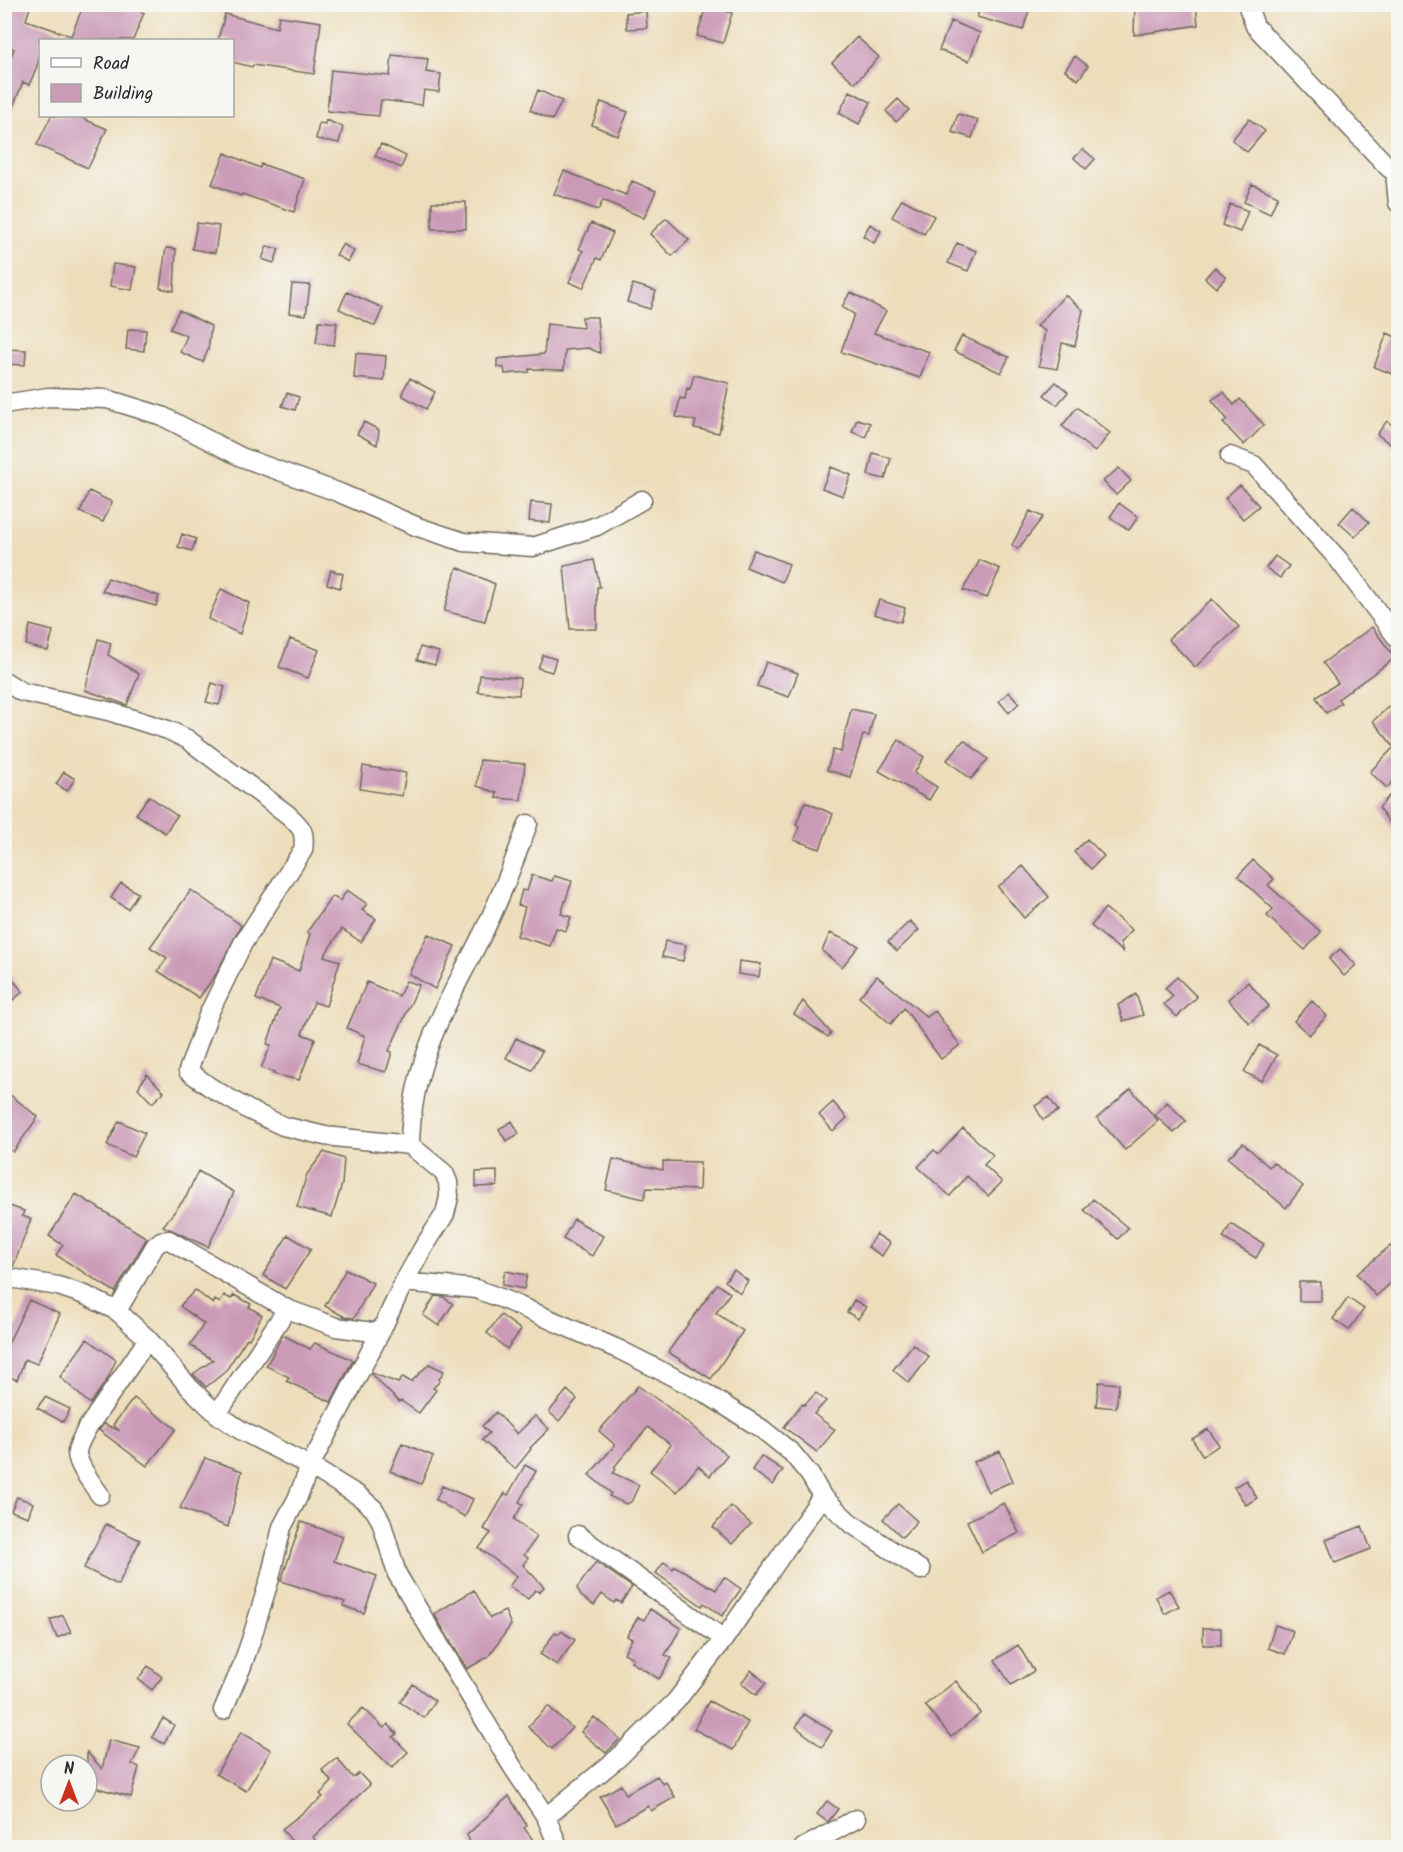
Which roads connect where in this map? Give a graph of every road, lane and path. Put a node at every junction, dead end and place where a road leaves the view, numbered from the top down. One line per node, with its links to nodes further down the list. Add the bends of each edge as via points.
1 (1246, 4): 2 (street, via 1255,26)
2 (1397, 173): 3 (street)
3 (1398, 203)
4 (4, 404): 6 (street, via 48,397 107,399 162,417 241,456 464,542 533,547 597,526)
5 (1230, 456): 7 (street, via 1254,465 1338,559)
6 (642, 500)
7 (1398, 639)
8 (4, 681): 10 (street, via 22,692 108,711 168,730 187,740 300,827 305,836 303,850 243,943 209,1013 188,1071 219,1093 283,1126 325,1136)
9 (528, 824): 10 (street, via 479,942 440,1015 425,1054 410,1122)
10 (410, 1145): 12 (street, via 444,1173 449,1197 445,1214)
11 (4, 1277): 14 (street, via 58,1286)
12 (404, 1282): 15 (street); 20 (street, via 476,1289 620,1350 705,1393 792,1453)
13 (287, 1309): 14 (street, via 169,1240 155,1246); 15 (street, via 336,1327); 17 (street)
14 (117, 1311): 16 (street)
15 (381, 1333): 18 (street)
16 (148, 1340): 17 (street); 19 (street, via 79,1444 81,1464)
17 (217, 1414): 18 (street)
18 (310, 1466): 24 (street, via 282,1527 251,1640); 25 (street, via 374,1509 397,1574)
19 (100, 1495)
20 (822, 1496): 22 (street, via 849,1522); 23 (street)
21 (578, 1535): 23 (street)
22 (921, 1570)
23 (724, 1639): 25 (street, via 676,1701 618,1758)
24 (223, 1710)
25 (546, 1817): 27 (street)
26 (856, 1820): 28 (street)
27 (558, 1848)
28 (803, 1848)

